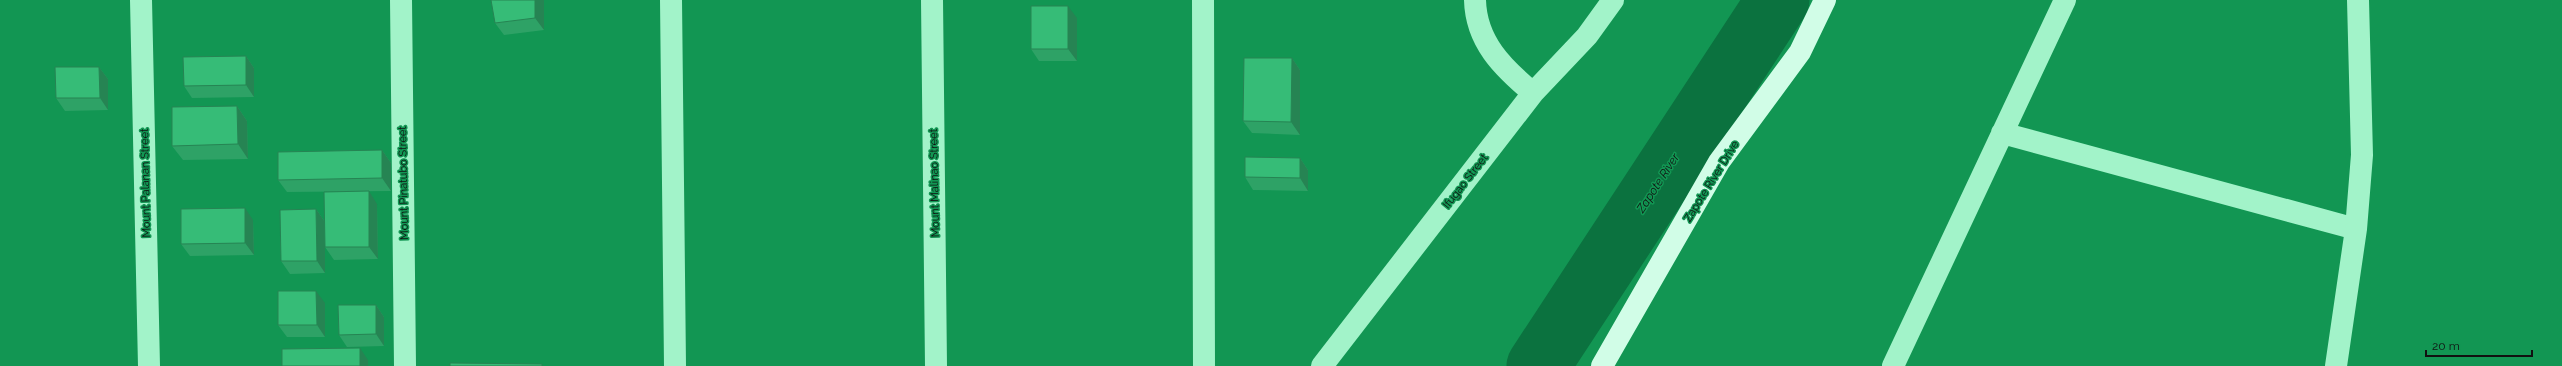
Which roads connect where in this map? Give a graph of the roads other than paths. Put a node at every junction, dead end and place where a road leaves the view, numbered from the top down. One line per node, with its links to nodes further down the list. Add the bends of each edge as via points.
1 (141, 0): 14 (street, Mount Palanan Street)
2 (401, 0): 15 (street, Mount Pinatubo Street)
3 (671, 0): 16 (street)
4 (932, 0): 17 (street, Mount Malinao Street)
5 (1203, 0): 18 (street)
6 (1475, 0): 11 (street, via 1485,44 1506,71)
7 (1612, 0): 11 (street, Ifugao Street, via 1587,36)
8 (1825, 0): 20 (street, Zapote River Drive, via 1800,52 1719,162)
9 (2066, 0): 12 (street)
10 (2358, 0): 13 (street, via 2362,155)
11 (1533, 93): 19 (street, Ifugao Street)
12 (2002, 134): 13 (street); 21 (street)
13 (2356, 229): 22 (street)
14 (149, 366)
15 (405, 366)
16 (675, 366)
17 (936, 366)
18 (1204, 366)
19 (1322, 366)
20 (1602, 366)
21 (1893, 366)
22 (2336, 366)

